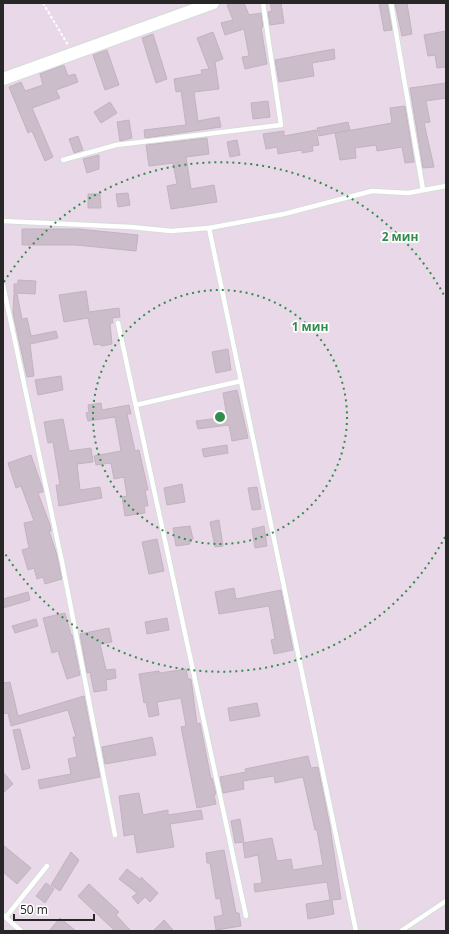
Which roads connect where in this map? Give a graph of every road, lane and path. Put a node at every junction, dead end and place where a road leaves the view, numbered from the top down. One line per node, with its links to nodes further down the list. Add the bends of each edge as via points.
1 (43, 3): 5 (path)
2 (213, 3): 5 (street)
3 (263, 3): 7 (lane, via 281,125 116,145)
4 (391, 3): 9 (lane)
5 (74, 54): 6 (street)
6 (3, 80)
7 (63, 160)
8 (446, 186): 9 (lane)
9 (423, 190): 11 (lane, via 408,193 372,191 284,214)
10 (3, 221): 11 (lane, via 171,230)
11 (209, 228): 14 (lane)
12 (3, 285): 16 (lane)
13 (118, 323): 15 (lane)
14 (241, 381): 15 (lane); 23 (lane)
15 (136, 405): 20 (lane)
16 (115, 835)
17 (47, 866): 19 (lane)
18 (446, 901): 21 (lane)
19 (4, 916): 22 (lane)
20 (246, 916)
21 (409, 929): 24 (lane)
22 (21, 931)
23 (356, 931)
24 (401, 931)

